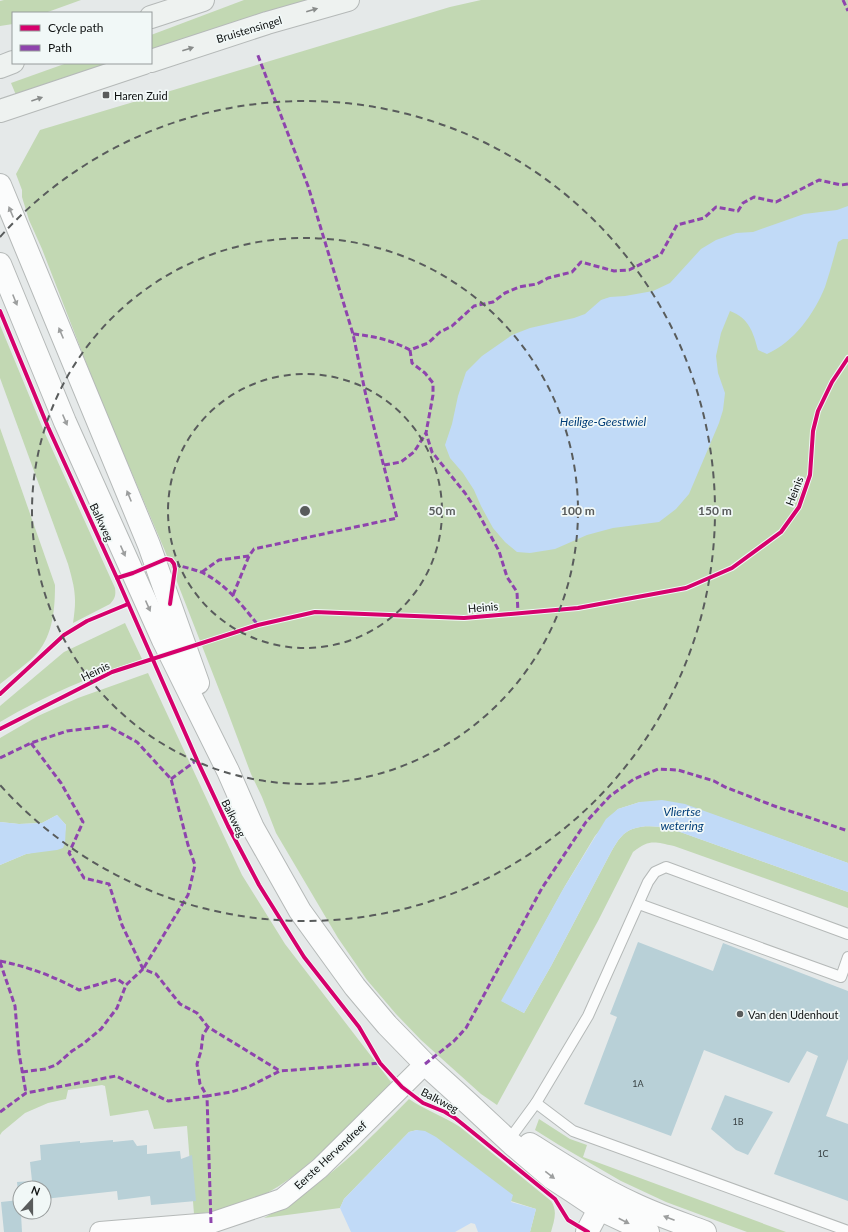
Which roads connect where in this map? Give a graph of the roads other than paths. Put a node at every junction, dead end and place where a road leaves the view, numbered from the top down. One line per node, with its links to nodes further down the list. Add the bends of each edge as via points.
1 (203, 0): 3 (main road)
2 (348, 0): 4 (main road, Bruistensingel, one-way to 2)
3 (152, 17)
4 (152, 61)
5 (12, 62): 7 (main road)
6 (141, 64): 8 (main road, one-way to 6)
7 (0, 67)
8 (0, 111)
9 (0, 185): 11 (street, Balkweg, one-way to 9, via 149,545)
10 (0, 264): 11 (street, Balkweg, one-way to 11, via 65,422 135,578)
11 (228, 771): 15 (street, Balkweg, via 253,828 300,911 355,987)
12 (639, 904): 13 (lane, via 654,872 666,867); 14 (lane, via 841,977); 17 (lane, via 588,1016)
13 (848, 934)
14 (848, 957)
15 (425, 1064): 16 (street, Balkweg); 20 (street, Eerste Hervendreef, via 320,1168 282,1199)
16 (468, 1103): 18 (street, Balkweg); 19 (street, Balkweg, one-way to 19, via 552,1178)
17 (536, 1103): 18 (lane); 21 (lane, via 573,1130)
18 (514, 1133): 19 (street, Balkweg, via 562,1164)
19 (604, 1200): 23 (street); 24 (street, Balkweg, one-way to 24); 25 (street, Balkweg, one-way to 19, via 634,1204)
20 (232, 1224): 22 (street, Eerste Hervendreef, via 211,1223)
21 (848, 1231)
22 (100, 1232)
23 (587, 1232)
24 (648, 1232)
25 (705, 1232)

